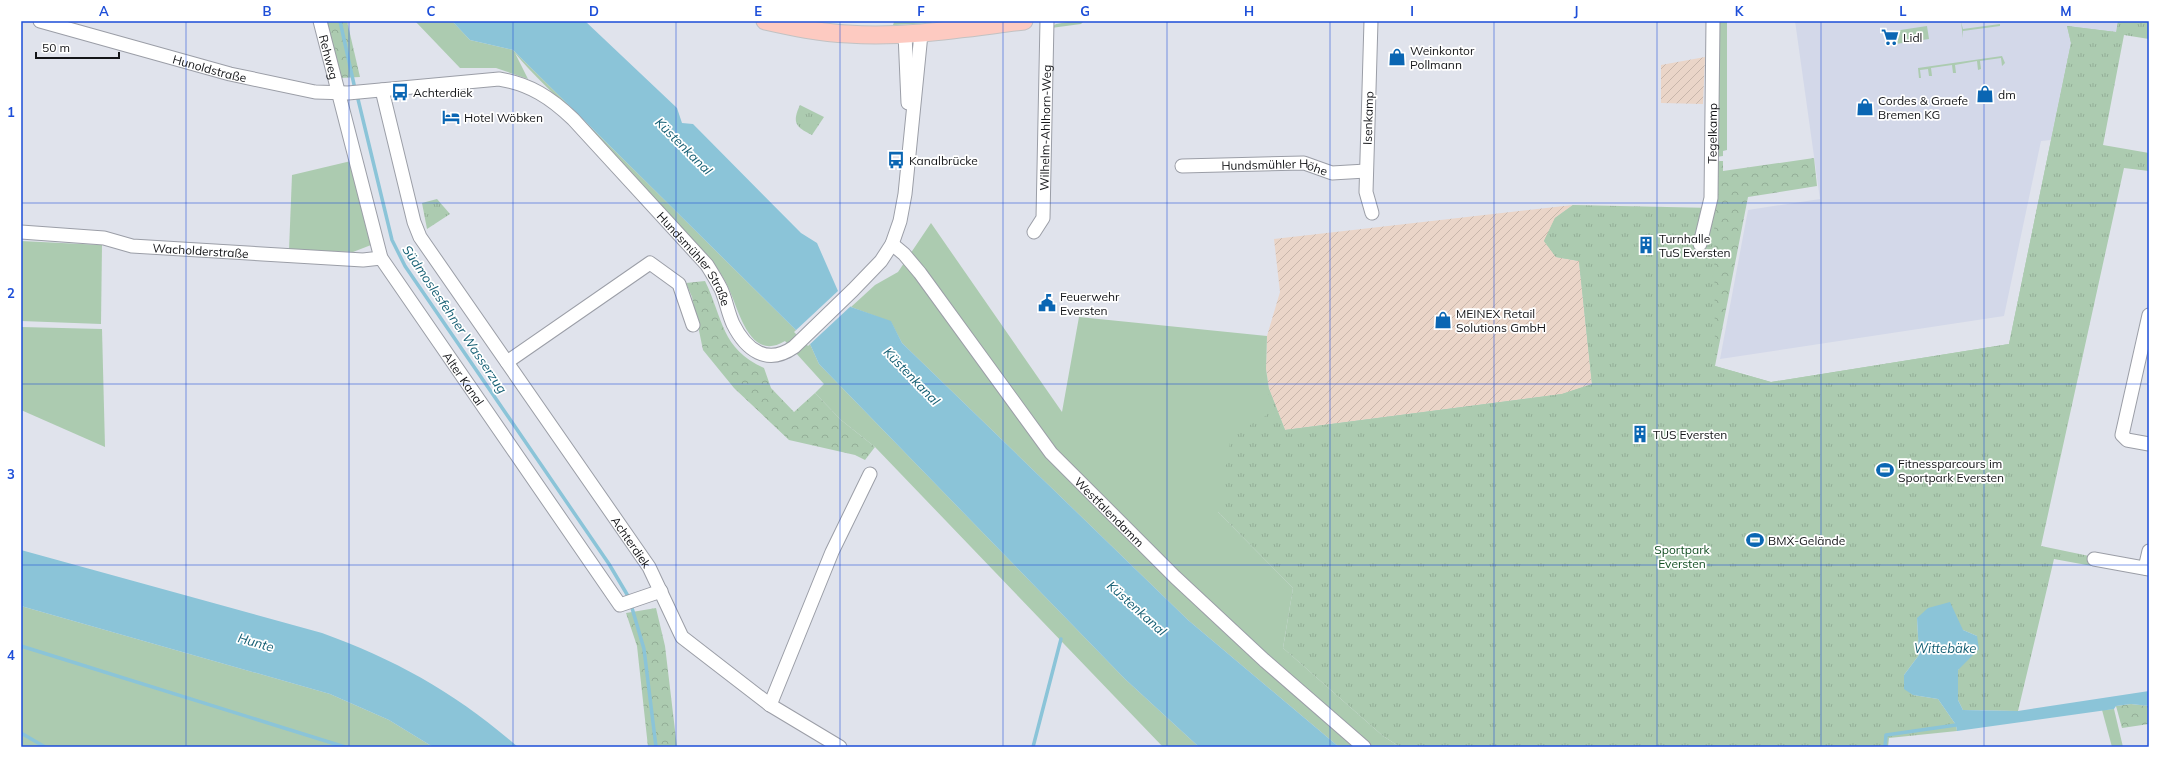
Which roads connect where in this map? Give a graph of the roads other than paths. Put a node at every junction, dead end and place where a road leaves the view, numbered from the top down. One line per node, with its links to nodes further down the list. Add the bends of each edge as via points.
1 (40, 21): 10 (street, Hunoldstraße, via 267,83 315,92)
2 (320, 21): 10 (street, Rehweg)
3 (765, 21): 8 (main road, via 815,31 849,34)
4 (1024, 21): 8 (main road)
5 (1047, 21): 15 (street, Wilhelm-Ahlhorn-Weg, via 1043,218)
6 (1371, 21): 12 (street, Isenkamp)
7 (1713, 21): 17 (street, Tegelkamp, via 1710,198)
8 (913, 34): 16 (street, Hundsmühler Straße, via 911,138 905,194)
9 (382, 90): 10 (street, Hundsmühler Straße); 16 (street, Hundsmühler Straße, via 499,79 516,81 534,88 573,119 707,265 721,289 733,323 750,346 758,352 774,356 794,347 881,261); 21 (street, Achterdiek, via 414,222 420,237)
10 (353, 92): 18 (street, Alter Kanal, via 358,162)
11 (1182, 166): 12 (street, Hundsmühler Höhe, via 1304,163 1332,173)
12 (1366, 171): 13 (street, Isenkamp, via 1366,192)
13 (1372, 213)
14 (21, 232): 18 (street, Wacholderstraße, via 104,238 132,246 201,252 363,260)
15 (1034, 232)
16 (892, 244): 30 (street, Westfalendamm, via 920,273 1051,453 1247,645)
17 (1700, 244)
18 (381, 258): 27 (street, Alter Kanal, via 620,605)
19 (2149, 315): 22 (street, via 2122,435 2127,440)
20 (693, 325): 21 (street, via 679,284 650,263)
21 (507, 362): 27 (street, Achterdiek, via 649,567)
22 (2149, 444)
23 (870, 474): 28 (street, via 832,552)
24 (2149, 551): 26 (street)
25 (2094, 558): 26 (street)
26 (2147, 569)
27 (661, 592): 28 (street, Achterdiek, via 682,637)
28 (770, 705): 29 (street, Achterdiek)
29 (840, 747)
30 (1364, 747)

